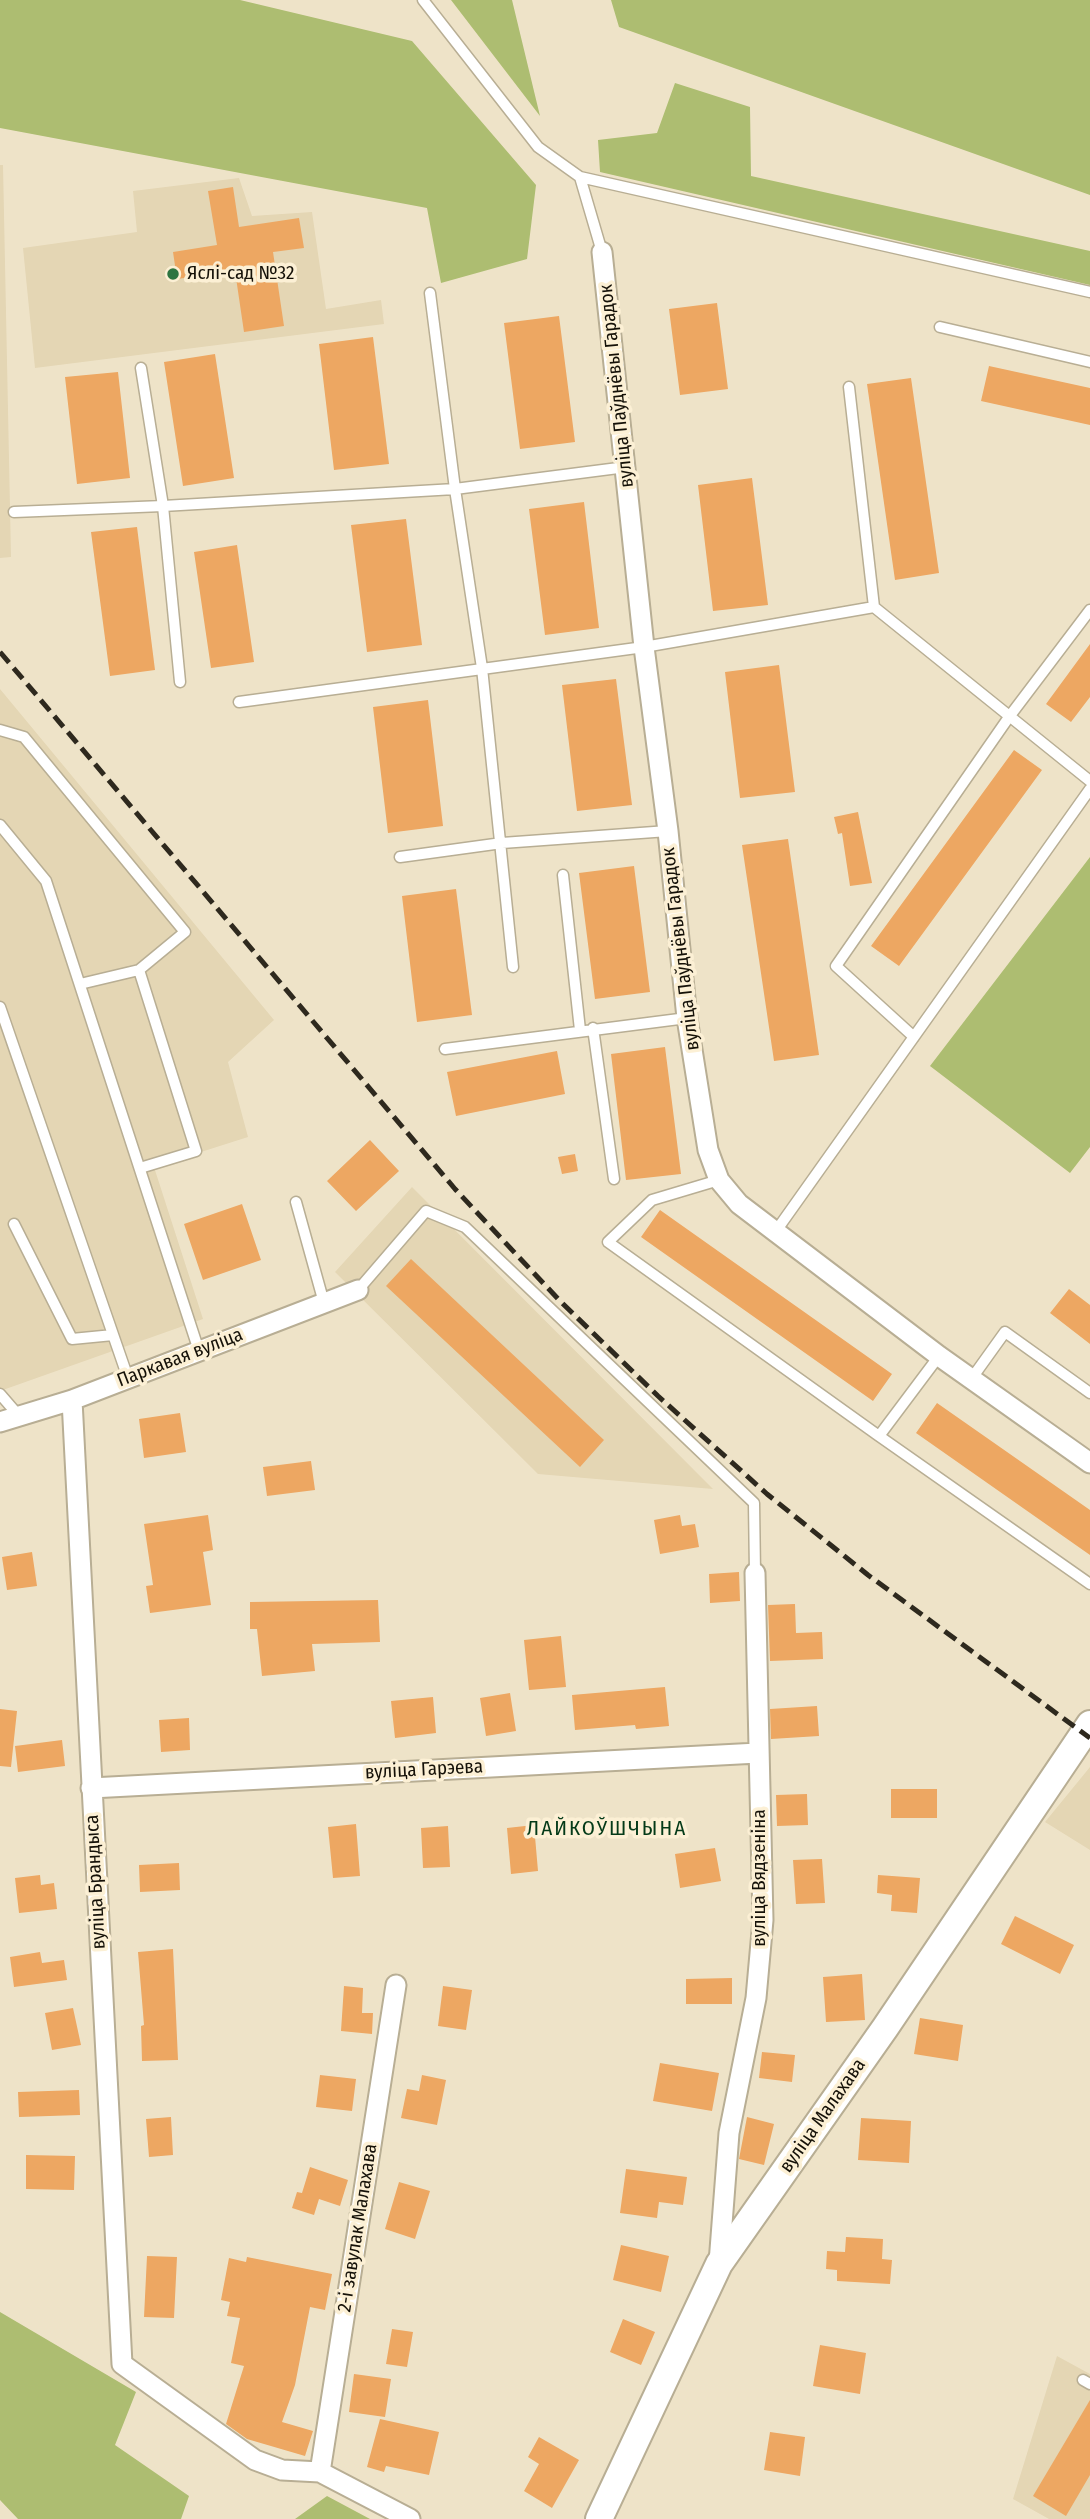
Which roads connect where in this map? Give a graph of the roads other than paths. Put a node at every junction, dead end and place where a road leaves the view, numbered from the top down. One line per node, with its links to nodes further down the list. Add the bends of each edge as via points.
1 (423, 0): 2 (lane, via 538,147)
2 (580, 177): 3 (lane); 4 (lane)
3 (603, 252): 10 (street, вуліца Паўднёвы Гарадок)
4 (1090, 292)
5 (430, 293): 11 (lane)
6 (940, 327): 7 (lane)
7 (1090, 362)
8 (141, 368): 12 (lane)
9 (849, 387): 14 (lane)
10 (626, 467): 11 (lane); 16 (street, вуліца Паўднёвы Гарадок)
11 (455, 489): 12 (lane); 17 (lane)
12 (163, 506): 13 (lane); 18 (lane)
13 (14, 512)
14 (874, 607): 16 (lane); 20 (lane)
15 (1090, 610): 20 (lane)
16 (644, 647): 17 (lane); 25 (street, вуліца Паўднёвы Гарадок)
17 (482, 668): 19 (lane); 26 (lane)
18 (180, 682)
19 (239, 702)
20 (1009, 717): 22 (lane); 36 (lane, via 836,967)
21 (0, 730): 30 (lane, via 24,737 186,932)
22 (1090, 781)
23 (1090, 789): 36 (lane)
24 (0, 825): 31 (lane, via 46,881)
25 (667, 831): 26 (lane); 33 (street, вуліца Паўднёвы Гарадок)
26 (502, 843): 27 (lane); 29 (lane)
27 (400, 857)
28 (563, 875): 35 (lane)
29 (513, 967)
30 (139, 970): 31 (lane); 38 (lane, via 197,1151)
31 (80, 984): 38 (lane)
32 (0, 1007): 46 (lane)
33 (687, 1018): 34 (lane); 40 (street, вуліца Паўднёвы Гарадок, via 708,1150)
34 (593, 1028): 35 (lane); 39 (lane)
35 (580, 1030): 37 (lane)
36 (914, 1037): 43 (lane)
37 (445, 1049)
38 (140, 1168): 47 (lane)
39 (614, 1179)
40 (719, 1180): 43 (street, вуліца Паўднёвы Гарадок, via 739,1204); 55 (lane, via 652,1200 608,1242)
41 (296, 1202): 45 (lane)
42 (14, 1224): 46 (lane, via 72,1339)
43 (776, 1231): 48 (street, вуліца Паўднёвы Гарадок)
44 (358, 1290): 45 (street, Паркавая вуліца); 57 (lane, via 426,1211 465,1227 754,1503)
45 (324, 1303): 47 (street, Паркавая вуліца)
46 (113, 1335): 49 (lane)
47 (199, 1351): 49 (street, Паркавая вуліца)
48 (939, 1356): 50 (street, вуліца Паўднёвы Гарадок); 55 (lane)
49 (128, 1378): 53 (street, Паркавая вуліца)
50 (972, 1378): 51 (lane, via 1005,1332); 56 (street, вуліца Паўднёвы Гарадок)
51 (1090, 1393)
52 (0, 1394): 54 (lane)
53 (72, 1399): 54 (street, Паркавая вуліца); 61 (street, вуліца Брандыса)
54 (9, 1419)
55 (879, 1436): 58 (lane)
56 (1090, 1463)
57 (755, 1573): 60 (street, вуліца Вядзеніна)
58 (1090, 1584)
59 (1087, 1729): 63 (street, вуліца Малахава)
60 (758, 1753): 61 (street, вуліца Гарэева); 63 (street, вуліца Вядзеніна, via 763,1920 756,1998 729,2133)
61 (91, 1788): 64 (street, вуліца Брандыса, via 122,2364 255,2460 282,2470)
62 (396, 1985): 64 (street, 2-і завулак Малахава)
63 (719, 2264): 66 (street, вуліца Малахава)
64 (320, 2472): 65 (street)
65 (410, 2519)
66 (599, 2519)

